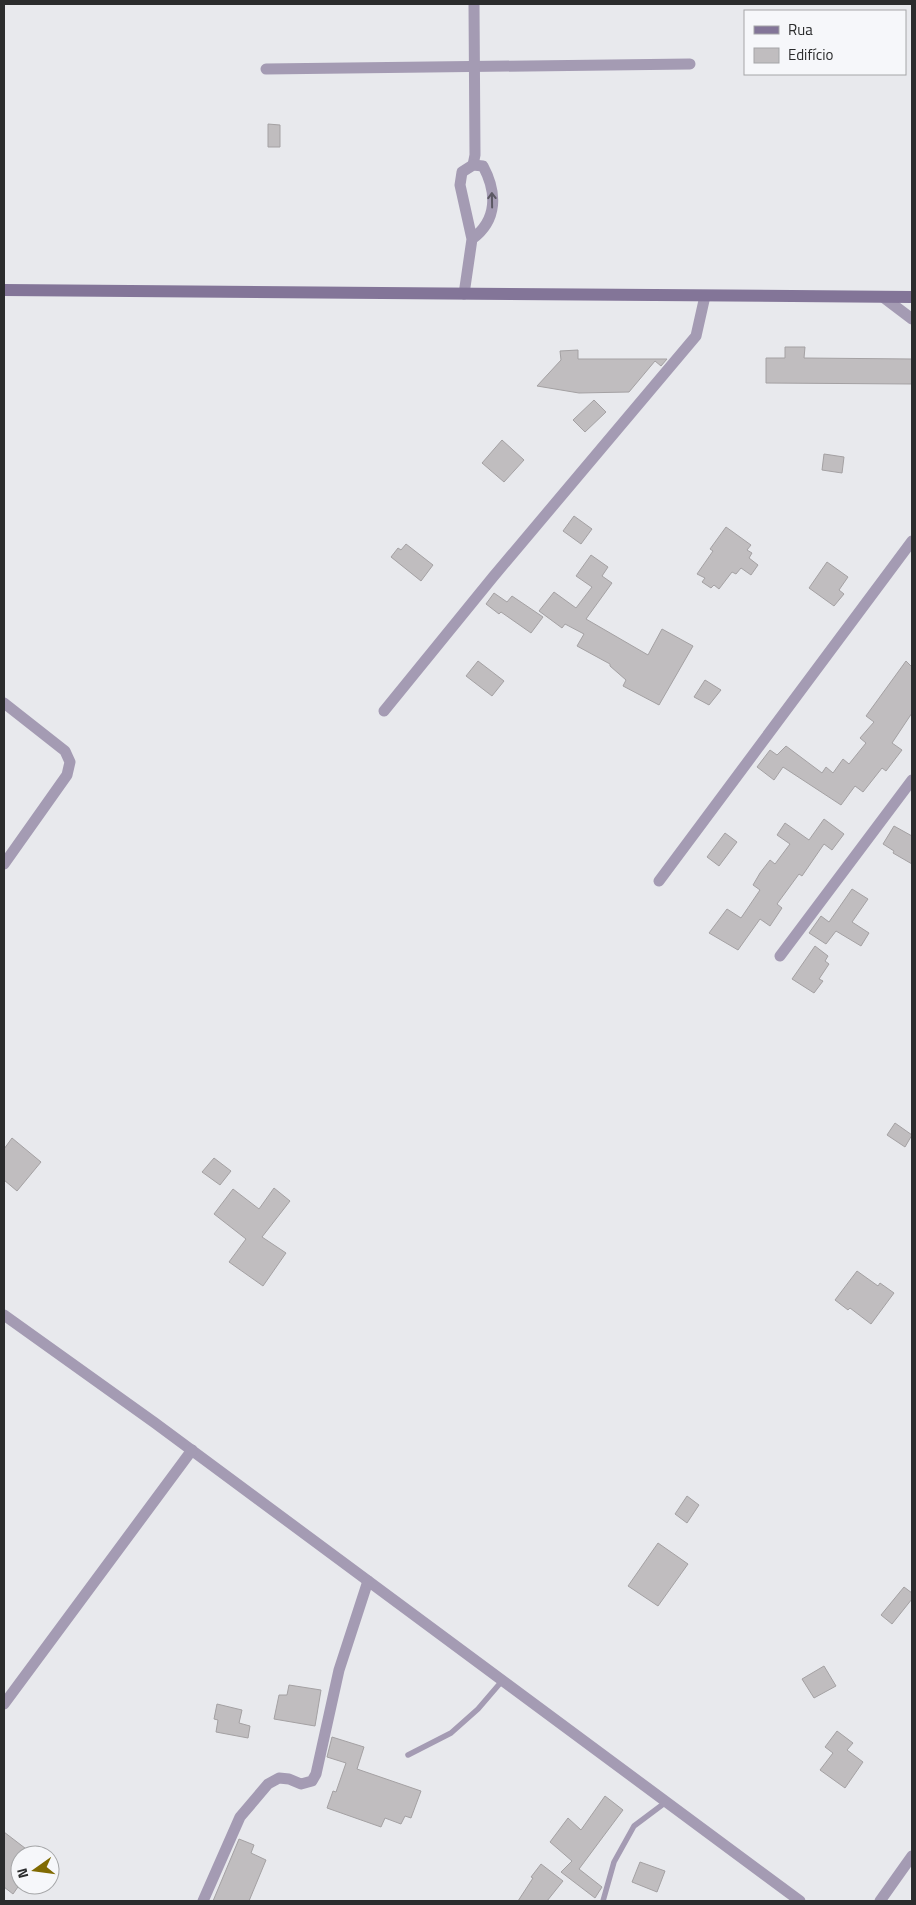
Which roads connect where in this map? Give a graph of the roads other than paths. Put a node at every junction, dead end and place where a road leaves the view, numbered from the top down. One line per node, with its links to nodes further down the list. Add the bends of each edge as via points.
1 (474, 4): 3 (street)
2 (690, 64): 3 (street)
3 (475, 66): 4 (street); 5 (street)
4 (266, 69)
5 (473, 165): 6 (street, via 462,172 460,186); 6 (street, one-way to 5, via 483,231 492,212 493,194 483,166)
6 (472, 239): 8 (street)
7 (4, 290): 8 (main road)
8 (464, 294): 9 (main road)
9 (705, 296): 10 (main road); 15 (street, via 696,336 493,576)
10 (883, 297): 11 (main road); 12 (street)
11 (912, 297)
12 (912, 320)
13 (912, 541): 18 (street)
14 (4, 703): 17 (street, via 65,751 70,762 67,775)
15 (384, 711)
16 (912, 780): 19 (street)
17 (4, 864)
18 (659, 881)
19 (780, 956)
20 (4, 1315): 21 (street)
21 (192, 1450): 22 (street); 24 (street)
22 (368, 1581): 23 (street); 28 (street, via 338,1670 316,1774 312,1781 301,1784 280,1778 268,1784 240,1817)
23 (502, 1681): 25 (lane, via 478,1710 451,1733); 26 (street)
24 (4, 1704)
25 (408, 1755)
26 (666, 1802): 29 (lane, via 634,1826 614,1862); 30 (street)
27 (912, 1856): 31 (street)
28 (204, 1901)
29 (603, 1901)
30 (800, 1901)
31 (880, 1901)

